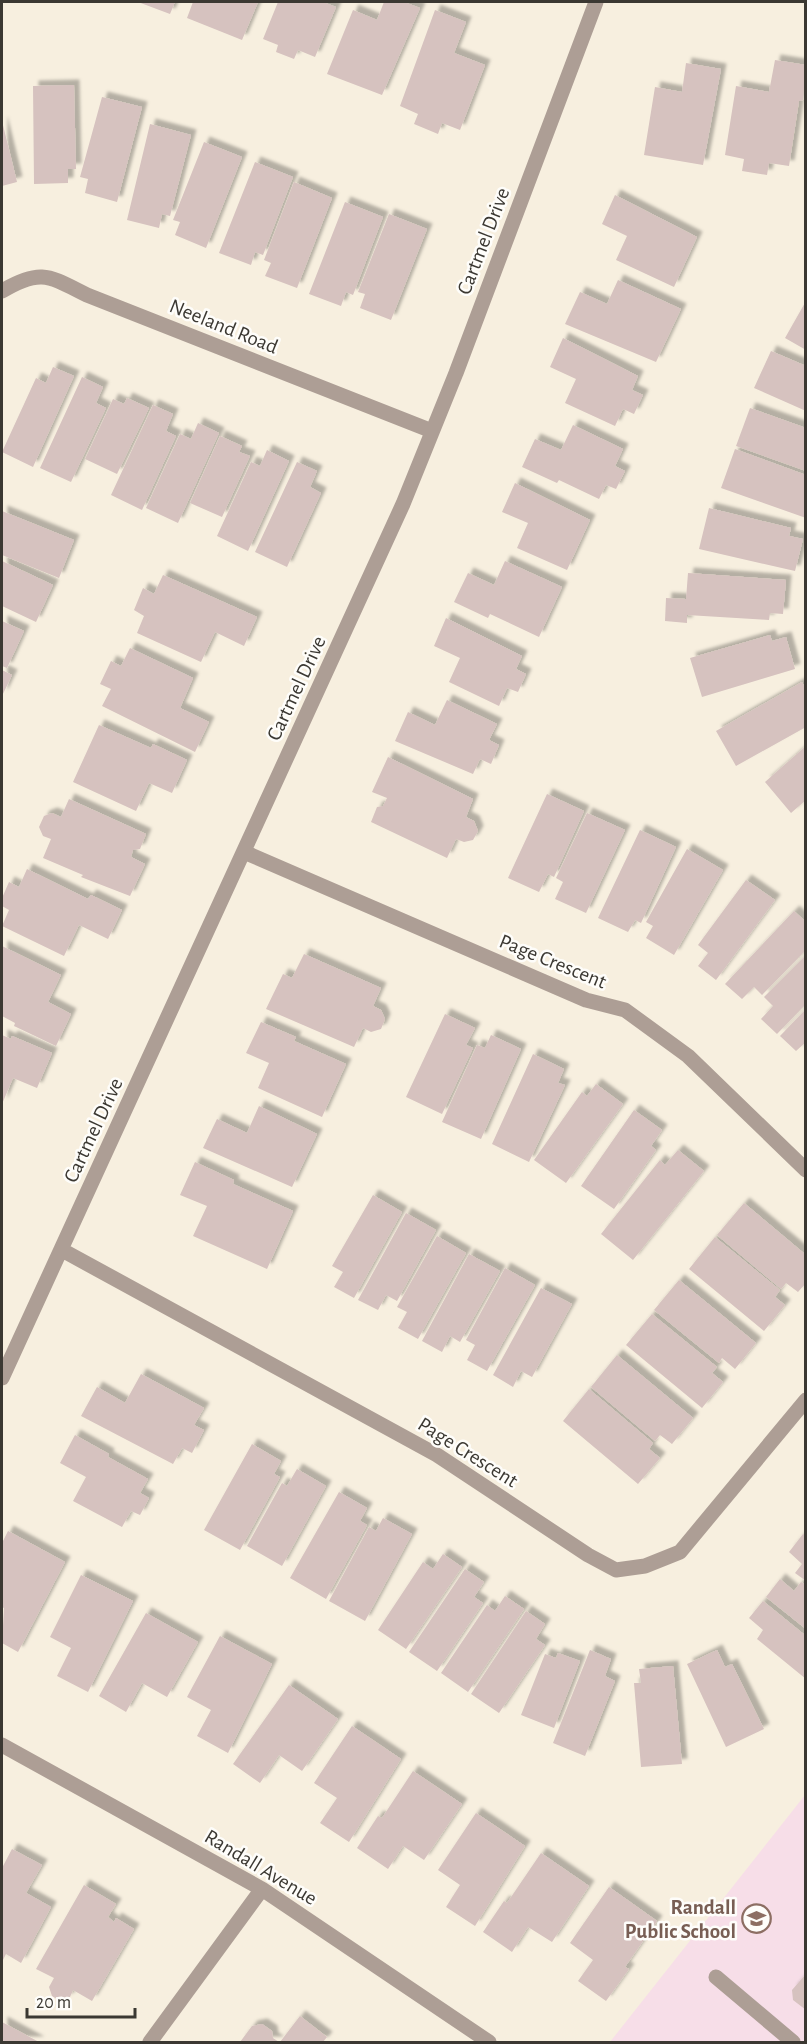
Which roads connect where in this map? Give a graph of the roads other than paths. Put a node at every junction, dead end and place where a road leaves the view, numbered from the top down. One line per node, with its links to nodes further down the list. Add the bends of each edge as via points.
1 (596, 2): 3 (street, Cartmel Drive)
2 (2, 291): 3 (street, Neeland Road, via 25,278 48,276 87,295)
3 (432, 431): 4 (street, Cartmel Drive, via 403,504)
4 (244, 852): 5 (street, Page Crescent, via 586,1000 625,1010 688,1056); 6 (street, Cartmel Drive)
5 (806, 1170)
6 (62, 1250): 7 (street, Cartmel Drive); 8 (street, Page Crescent, via 437,1455 616,1570 645,1566 680,1552)
7 (2, 1378)
8 (806, 1400)
9 (2, 1745): 10 (street, Randall Avenue)
10 (262, 1889): 12 (street); 13 (street, Randall Avenue)
11 (716, 1977): 14 (street)
12 (150, 2043)
13 (489, 2043)
14 (793, 2043)

